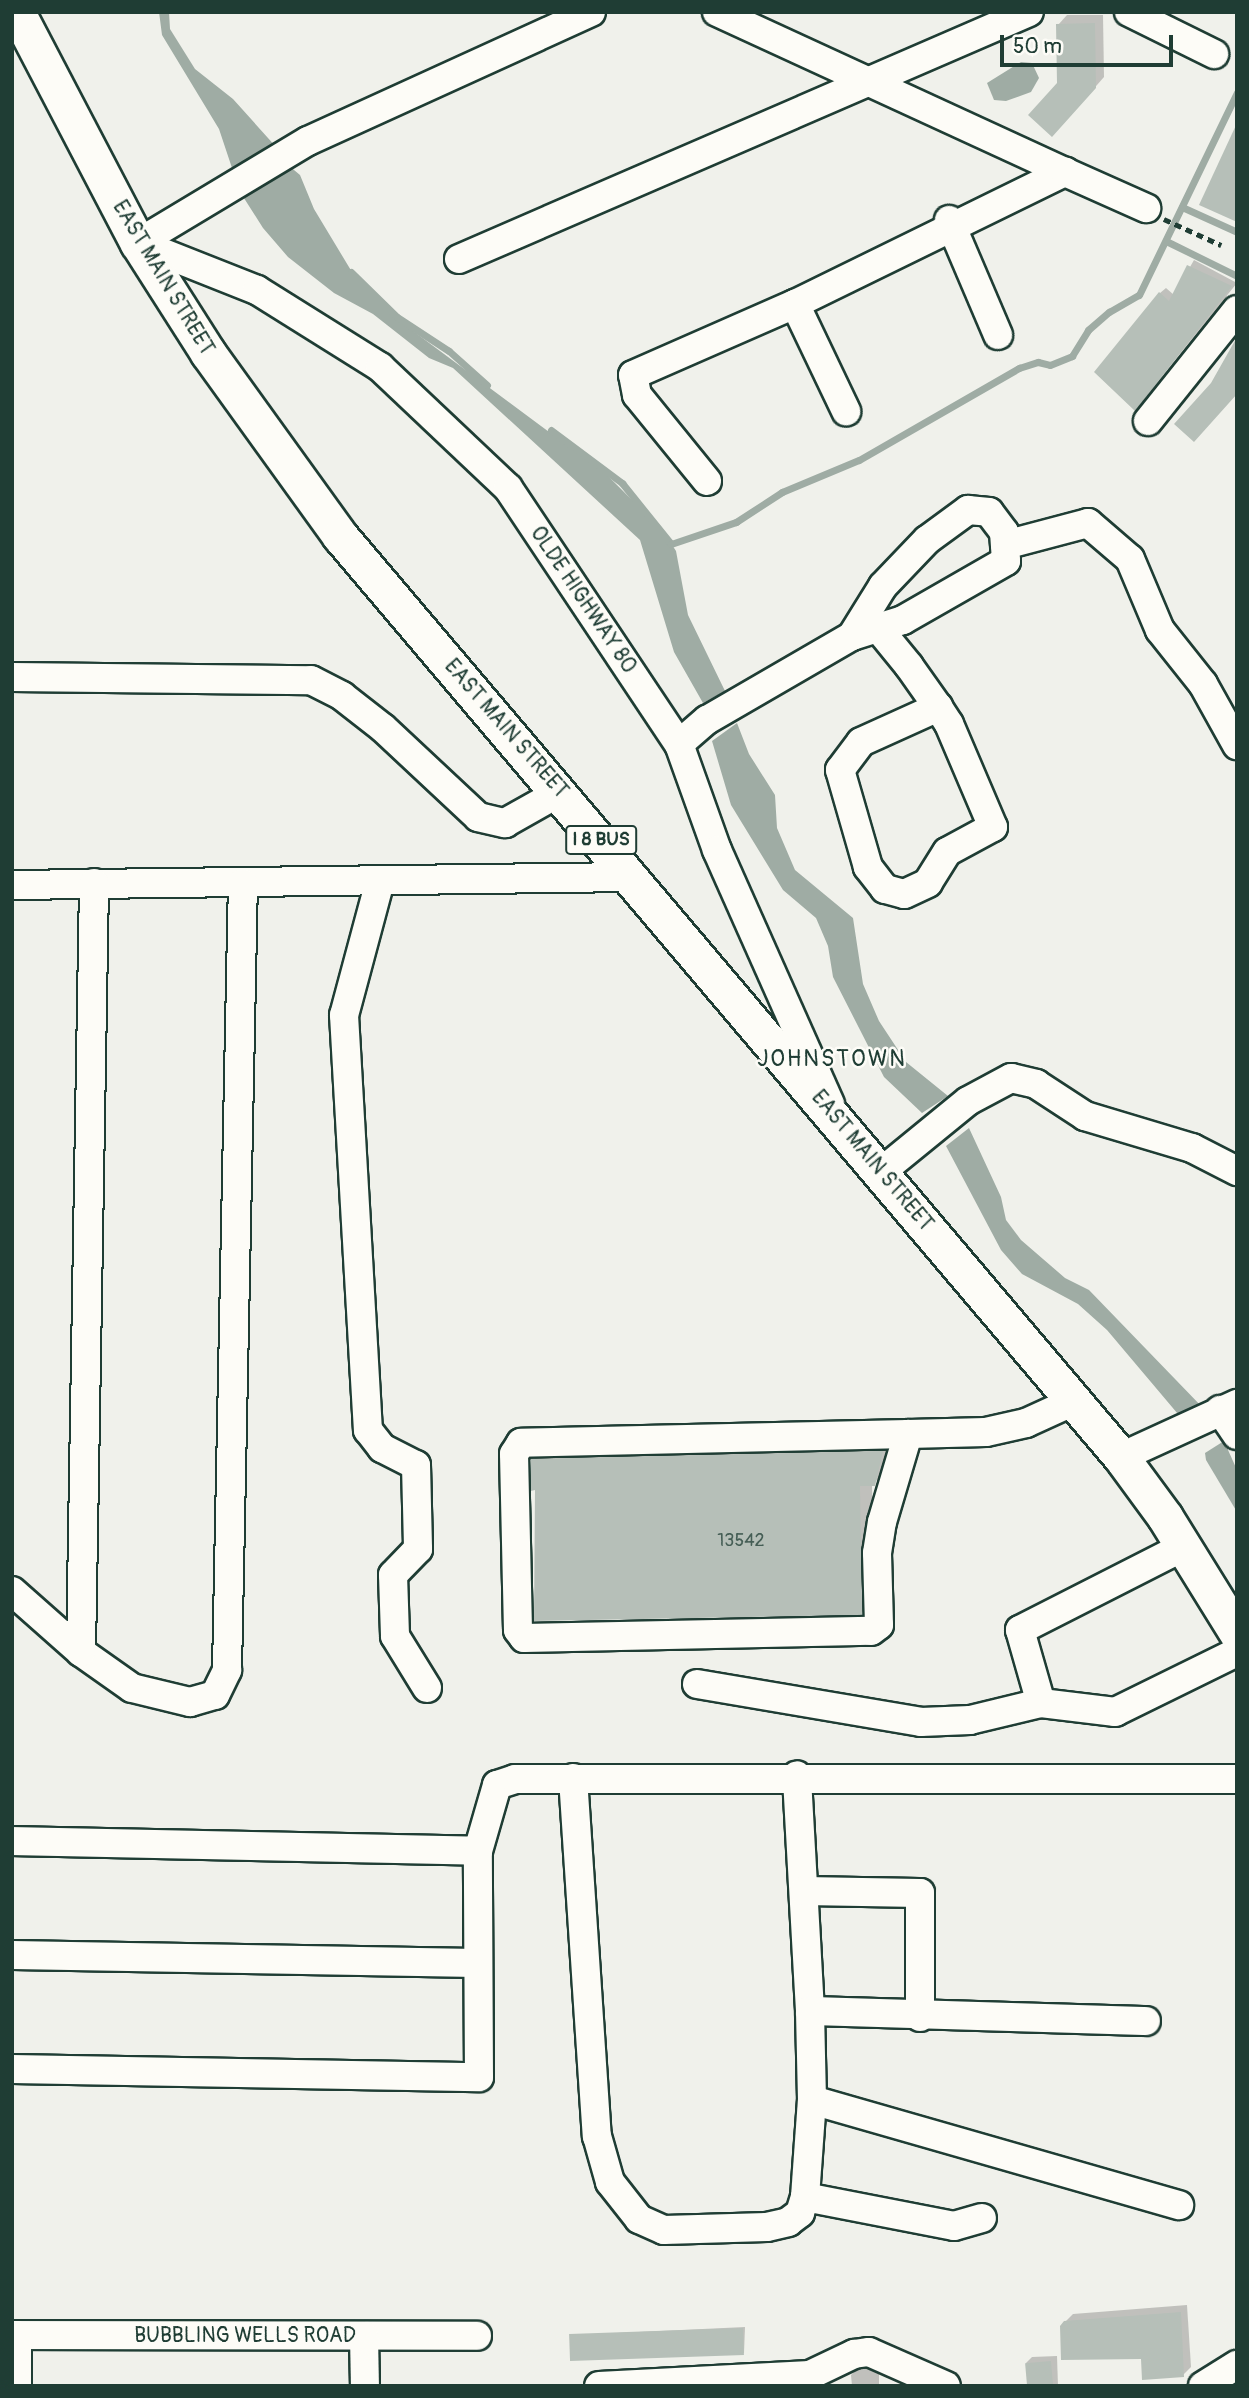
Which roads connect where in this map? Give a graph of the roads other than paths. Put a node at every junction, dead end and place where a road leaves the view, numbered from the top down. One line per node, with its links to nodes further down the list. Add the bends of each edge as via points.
1 (17, 12): 11 (main road, EAST MAIN STREET / I 8 BUS)
2 (591, 12): 11 (street, via 314,139)
3 (717, 12): 7 (street)
4 (1029, 12): 7 (street)
5 (1129, 12): 6 (street)
6 (1214, 54)
7 (870, 83): 8 (street); 12 (street)
8 (1066, 172): 9 (street); 10 (street)
9 (1151, 212)
10 (951, 225): 13 (street); 15 (street)
11 (138, 243): 23 (street, OLDE HIGHWAY 80, via 257,289 380,367 508,488); 25 (main road, EAST MAIN STREET / I 8 BUS, via 208,354 340,536)
12 (459, 259)
13 (795, 304): 16 (street); 18 (street, via 633,376 637,395)
14 (1237, 310): 17 (street)
15 (998, 335)
16 (846, 411)
17 (1148, 421)
18 (707, 481)
19 (1005, 545): 20 (street, via 1006,561 972,583); 20 (street, via 1004,532 989,512 968,510 927,540 883,586); 24 (street, via 1088,523 1130,559 1160,630 1203,684)
20 (865, 632): 22 (street); 23 (street, via 718,713)
21 (12, 677): 25 (street, via 311,680 342,696 383,728 478,817 505,823)
22 (938, 708): 22 (street, via 993,827 947,852 928,883 904,894 885,889 868,867 840,770 860,742)
23 (679, 744): 31 (street, OLDE HIGHWAY 80, via 717,850)
24 (1237, 745)
25 (559, 792): 26 (main road, EAST MAIN STREET / I 8 BUS)
26 (633, 877): 27 (street); 31 (main road, EAST MAIN STREET / I 8 BUS)
27 (380, 881): 29 (street); 45 (street, via 344,1015 368,1430 382,1448 416,1465 418,1549 393,1575 396,1636)
28 (94, 883): 29 (street); 30 (street); 42 (street)
29 (243, 883): 42 (street, via 227,1670 215,1695 190,1702 132,1688)
30 (12, 884)
31 (838, 1123): 33 (main road, EAST MAIN STREET / I 8 BUS)
32 (1237, 1171): 33 (street, via 1192,1148 1085,1116 1036,1084 1010,1078 968,1101)
33 (881, 1172): 34 (main road, EAST MAIN STREET / I 8 BUS)
34 (1074, 1401): 36 (street, via 1026,1423 986,1432); 38 (main road, EAST MAIN STREET / I 8 BUS)
35 (1228, 1407): 37 (street); 38 (street)
36 (908, 1434): 36 (street, via 882,1522 877,1553 879,1625 871,1631 524,1638 518,1630 514,1454 520,1443)
37 (1237, 1435)
38 (1121, 1457): 39 (main road, EAST MAIN STREET / I 8 BUS)
39 (1183, 1547): 41 (main road, EAST MAIN STREET / I 8 BUS); 46 (street, via 1020,1630)
40 (12, 1591): 42 (street)
41 (1237, 1633)
42 (81, 1652)
43 (1237, 1652): 46 (street, via 1115,1712)
44 (697, 1685): 46 (street, via 921,1722 970,1720)
45 (427, 1688)
46 (1041, 1703)
47 (797, 1775): 48 (street); 49 (street); 52 (street)
48 (573, 1778): 51 (street, via 515,1779 497,1785); 60 (street, via 597,2136 610,2182 639,2220 664,2230 767,2227 794,2218)
49 (1237, 1779)
50 (12, 1841): 51 (street)
51 (478, 1851): 54 (street)
52 (804, 1891): 55 (street); 56 (street, via 919,1894)
53 (12, 1955): 54 (street)
54 (477, 1963): 58 (street, via 480,2077)
55 (810, 2011): 56 (street); 59 (street)
56 (920, 2017): 57 (street)
57 (1146, 2021)
58 (12, 2069)
59 (812, 2100): 60 (street); 61 (street)
60 (805, 2197): 62 (street, via 954,2226)
61 (1179, 2205)
62 (982, 2218)
63 (15, 2335): 64 (street, BUBBLING WELLS ROAD); 68 (street)
64 (364, 2336): 65 (street, BUBBLING WELLS ROAD); 69 (street)
65 (477, 2336)
66 (1237, 2364): 72 (street)
67 (685, 2384): 70 (street); 71 (street, via 810,2375 853,2354 869,2352)
68 (17, 2386)
69 (365, 2386)
70 (599, 2386)
71 (946, 2386)
72 (1203, 2386)

